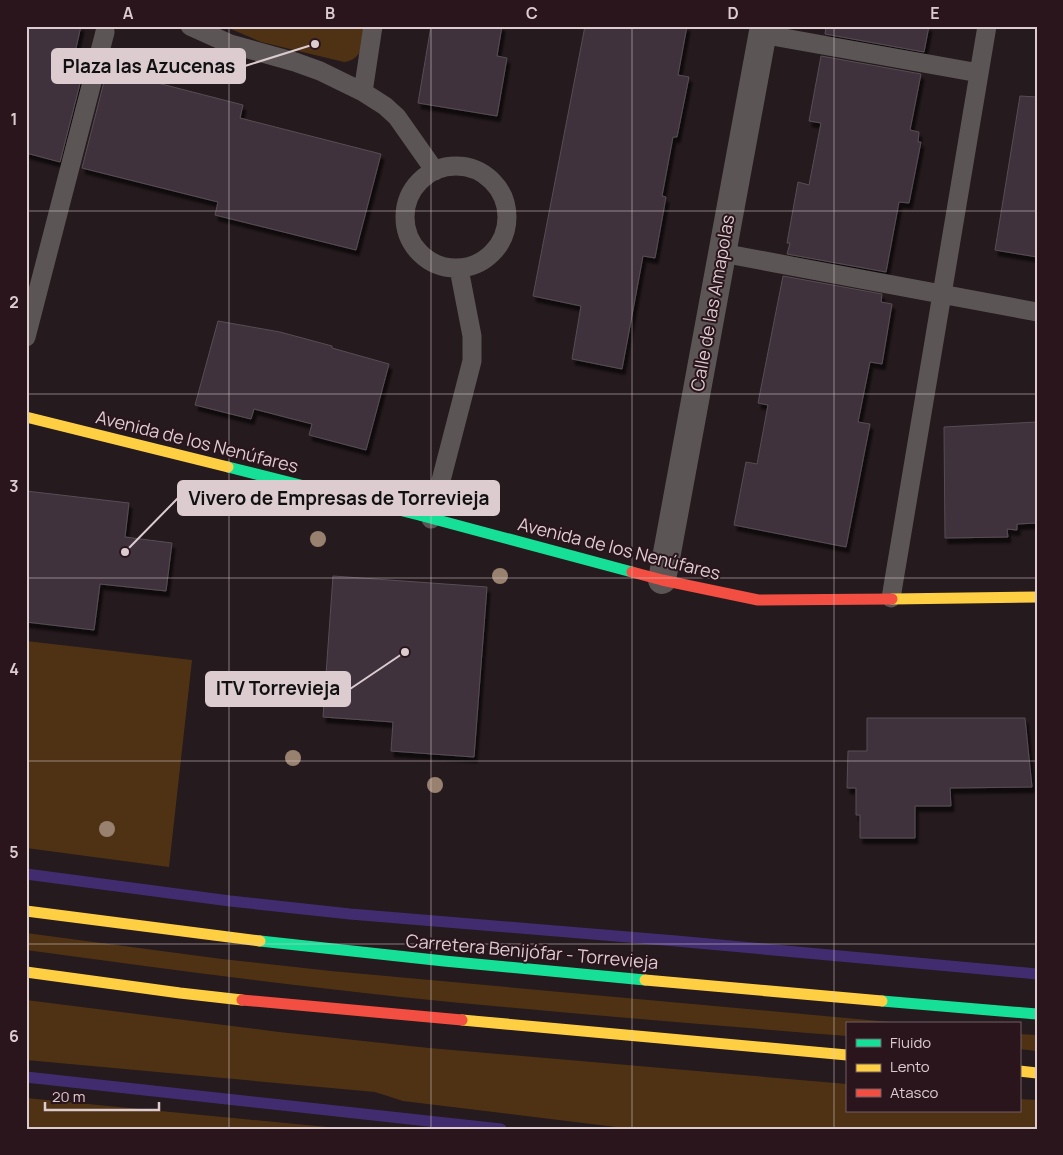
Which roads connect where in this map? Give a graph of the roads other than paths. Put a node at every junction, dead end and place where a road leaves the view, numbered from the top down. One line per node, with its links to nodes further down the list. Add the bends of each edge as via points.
1 (190, 26): 7 (lane, via 230,44 320,71)
2 (374, 26): 7 (lane)
3 (987, 26): 6 (lane)
4 (763, 30): 6 (lane); 9 (street, Calle de las Amapolas)
5 (105, 32): 13 (lane)
6 (979, 73): 11 (lane)
7 (363, 92): 8 (lane, via 397,117)
8 (435, 171): 10 (lane, via 418,183 408,200 405,220 410,240 421,256 439,266); 10 (lane, via 451,166 484,174 497,186 506,202 508,221 503,239 492,254 477,265)
9 (722, 253): 11 (lane); 16 (street, Calle de las Amapolas)
10 (459, 269): 15 (lane, via 472,336 472,362)
11 (942, 293): 12 (lane); 18 (lane)
12 (1037, 312)
13 (26, 337)
14 (26, 417): 15 (main road, Avenida de los Nenúfares)
15 (431, 518): 16 (main road, Avenida de los Nenúfares)
16 (662, 580): 18 (main road, Avenida de los Nenúfares, via 758,600)
17 (1037, 597): 18 (main road, Avenida de los Nenúfares)
18 (891, 598)
19 (26, 911): 21 (main road, Carretera Benijófar - Torrevieja, via 330,950)
20 (26, 972): 22 (main road, via 324,1008)
21 (1037, 1014)
22 (846, 1055)
23 (1020, 1071): 24 (main road)
24 (1037, 1072)

